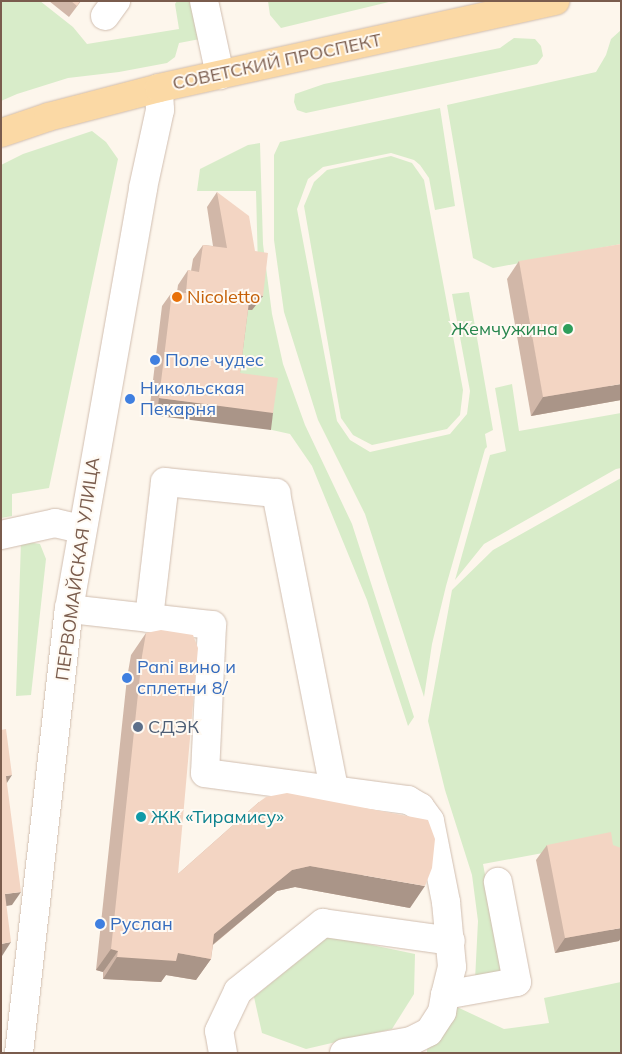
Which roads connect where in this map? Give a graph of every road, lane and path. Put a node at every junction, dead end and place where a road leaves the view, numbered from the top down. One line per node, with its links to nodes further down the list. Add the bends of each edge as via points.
1 (204, 1): 3 (street)
2 (556, 1): 3 (main road, СОВЕТСКИЙ ПРОСПЕКТ)
3 (220, 74): 4 (main road, СОВЕТСКИЙ ПРОСПЕКТ)
4 (159, 88): 5 (main road, СОВЕТСКИЙ ПРОСПЕКТ, via 48,117); 6 (street, ПЕРВОМАЙСКАЯ УЛИЦА, via 160,110)
5 (1, 133)
6 (82, 529): 7 (street, via 55,523); 8 (street, ПЕРВОМАЙСКАЯ УЛИЦА)
7 (1, 535)
8 (69, 609): 9 (street); 14 (street, ПЕРВОМАЙСКАЯ УЛИЦА)
9 (149, 618): 10 (street, via 212,625 204,773); 10 (street, via 165,482 276,493)
10 (334, 790): 12 (street, via 408,800 420,807 430,821)
11 (498, 882): 13 (street, via 518,982)
12 (451, 941): 13 (street, via 452,966); 16 (street, via 323,923 238,991 219,1031)
13 (446, 995): 17 (street, via 442,1012 429,1032 411,1041)
14 (12, 1027): 15 (street, ПЕРВОМАЙСКАЯ УЛИЦА)
15 (20, 1053)
16 (223, 1053)
17 (344, 1053)

